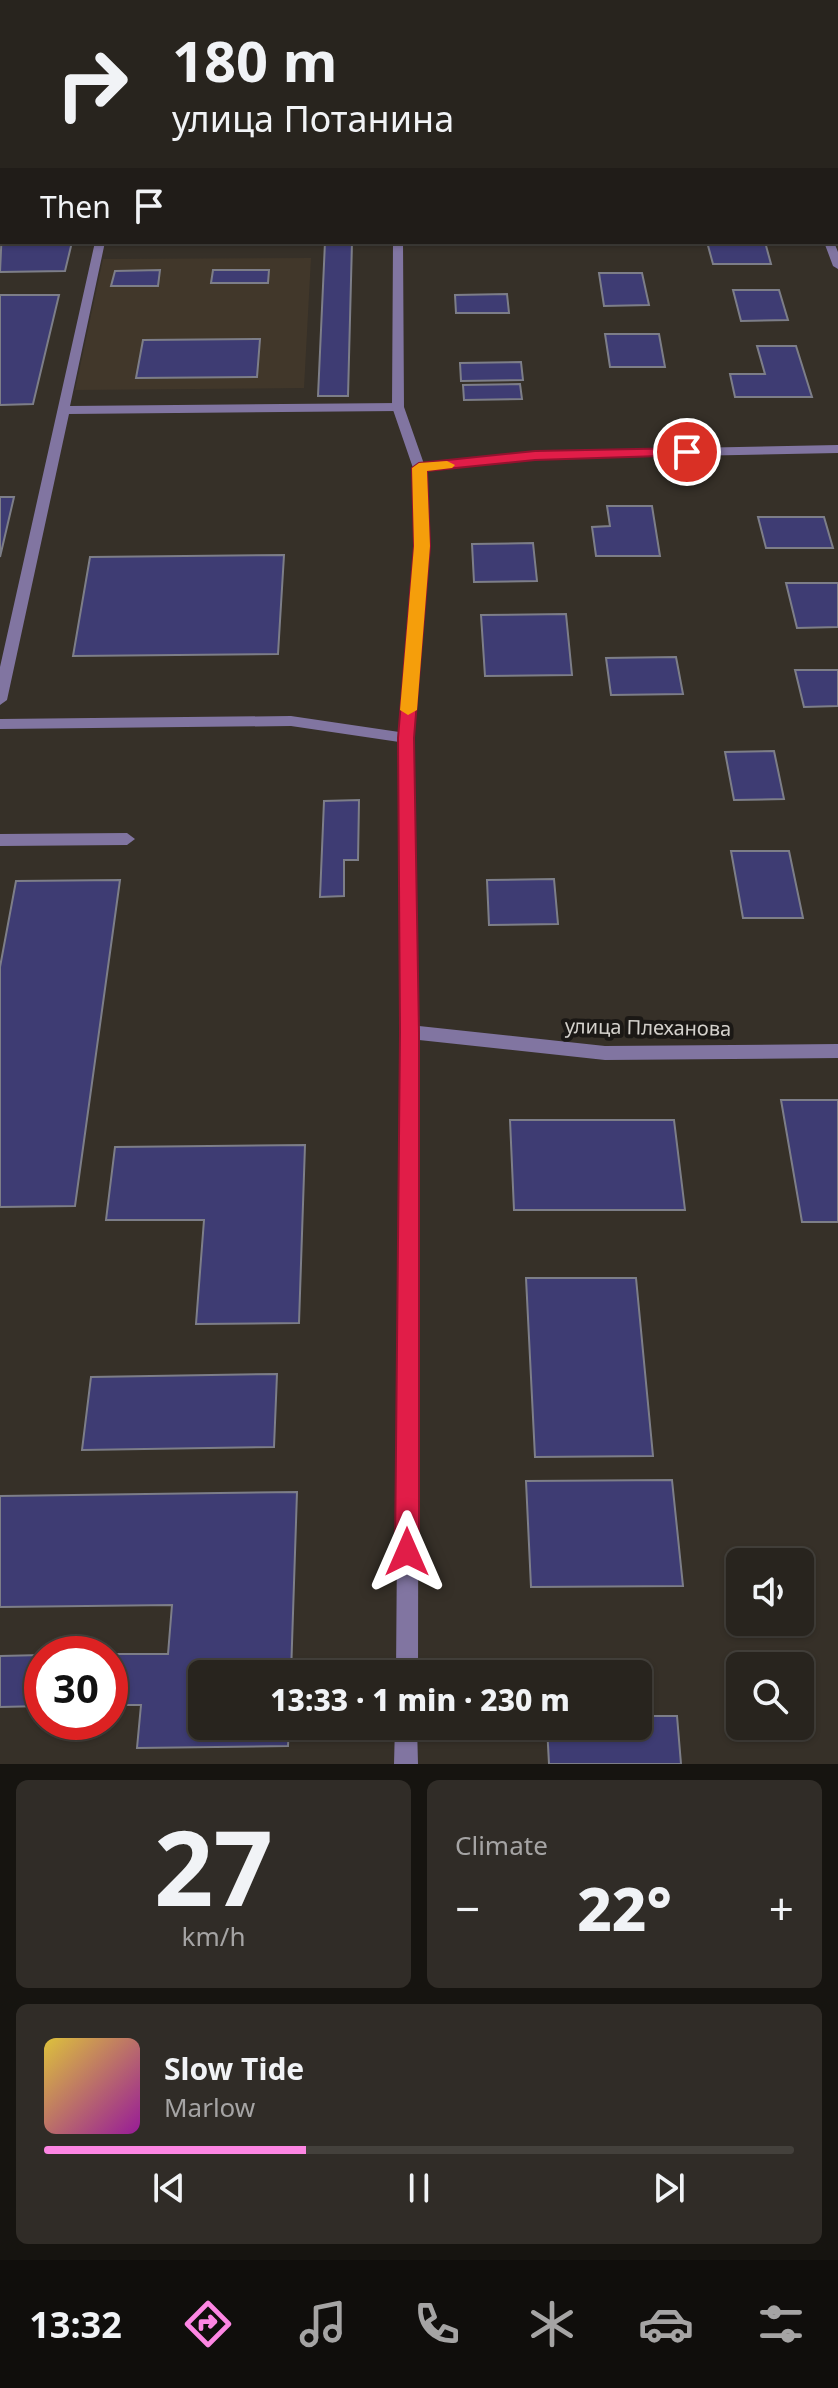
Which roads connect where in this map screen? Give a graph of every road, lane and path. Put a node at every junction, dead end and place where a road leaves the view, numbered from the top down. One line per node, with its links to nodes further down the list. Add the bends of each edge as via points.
1 (100, 244): 6 (street)
2 (398, 244): 5 (street)
3 (830, 244): 4 (street)
4 (838, 266)
5 (398, 407): 6 (street); 8 (street)
6 (63, 410): 9 (street)
7 (838, 449): 8 (street, via 535,455)
8 (419, 468): 11 (street, via 422,546)
9 (0, 700)
10 (0, 724): 11 (street, via 291,721)
11 (406, 738): 14 (street)
12 (127, 839): 13 (street)
13 (0, 840)
14 (410, 1032): 15 (street, улица Плеханова, via 605,1053); 16 (street)
15 (838, 1051)
16 (407, 1660)
17 (406, 1740): 18 (street)
18 (406, 1764)

